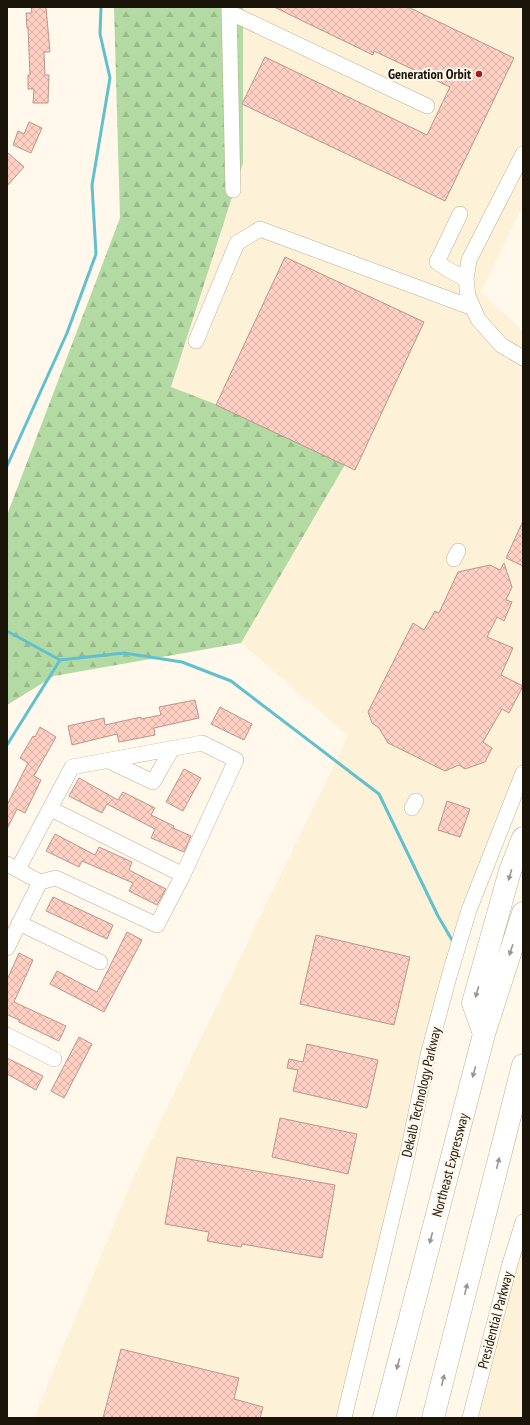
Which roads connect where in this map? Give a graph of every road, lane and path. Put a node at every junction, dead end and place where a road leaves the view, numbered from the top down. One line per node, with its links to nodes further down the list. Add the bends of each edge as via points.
1 (229, 9): 2 (street); 4 (street)
2 (427, 106)
3 (523, 154): 6 (street, via 469,260)
4 (233, 190)
5 (460, 214): 6 (street, via 437,262)
6 (466, 279): 7 (street, via 468,296)
7 (473, 308): 8 (street, via 260,229 237,242); 9 (street, via 478,319 502,345)
8 (196, 341)
9 (523, 358)
10 (172, 748): 11 (street); 11 (street, via 153,782); 16 (street, via 202,743 236,760)
11 (109, 761): 13 (street, via 72,767)
12 (523, 773): 27 (street, Dekalb Technology Parkway, via 469,910 450,973 428,1055 408,1152)
13 (51, 809): 15 (street); 16 (street)
14 (523, 838): 22 (highway, one-way to 22, via 510,871 474,1003)
15 (12, 867): 17 (street)
16 (183, 875): 17 (street, via 157,925 56,878)
17 (40, 882): 19 (street)
18 (523, 913): 22 (highway, Northeast Expressway, one-way to 22)
19 (19, 923): 20 (street); 21 (street)
20 (7, 948)
21 (100, 962)
22 (484, 1034): 28 (highway, Northeast Expressway, one-way to 28)
23 (7, 1035): 24 (street)
24 (54, 1059)
25 (522, 1074): 29 (highway, one-way to 25)
26 (523, 1222): 30 (street, Presidential Parkway)
27 (344, 1418)
28 (384, 1418)
29 (433, 1418)
30 (470, 1418)

